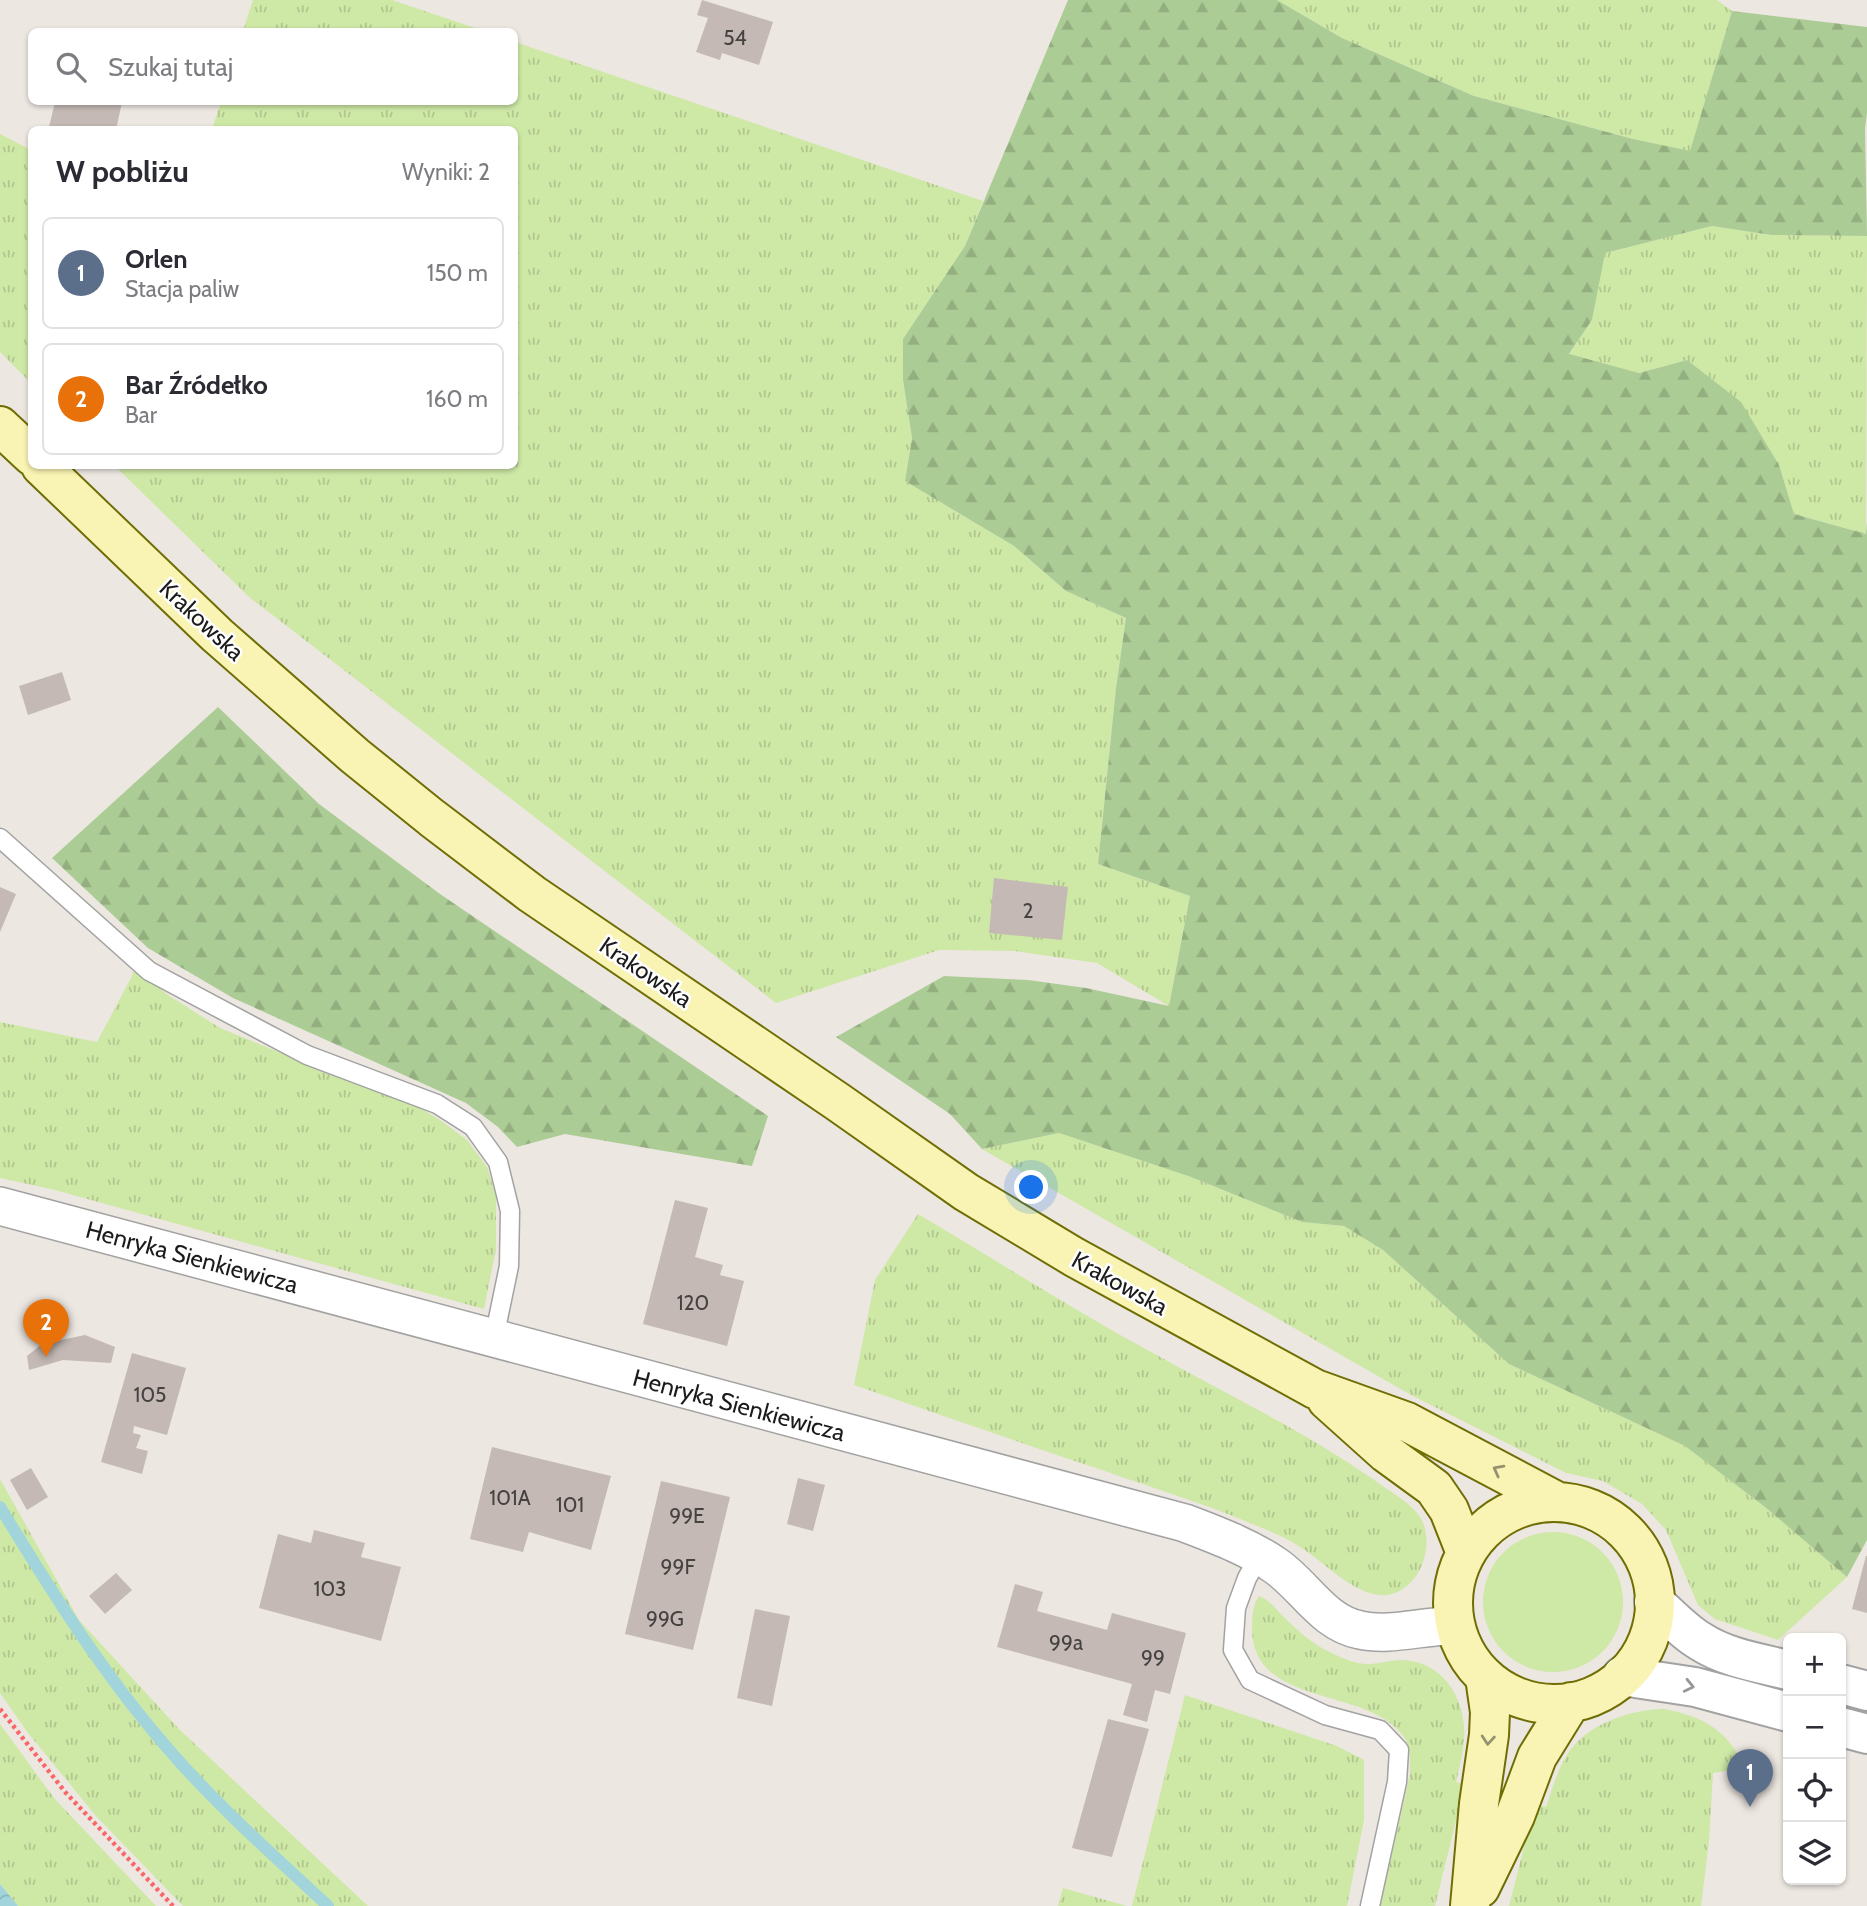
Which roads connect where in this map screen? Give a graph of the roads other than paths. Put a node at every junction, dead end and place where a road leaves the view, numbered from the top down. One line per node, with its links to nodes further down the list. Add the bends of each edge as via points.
1 (0, 426): 2 (main road)
2 (28, 452)
3 (44, 469): 7 (main road, Krakowska, via 300,709 531,894 966,1192 1073,1257)
4 (0, 838): 6 (lane, via 149,971 307,1055 437,1104 473,1127 498,1162 510,1210 509,1266)
5 (0, 1206): 6 (street, Henryka Sienkiewicza)
6 (494, 1338): 10 (street, Henryka Sienkiewicza, via 1185,1523)
7 (1315, 1390): 8 (main road, Krakowska, one-way to 7, via 1407,1422); 9 (main road, Krakowska, via 1434,1488 1449,1510)
8 (1559, 1502): 9 (main road, via 1505,1514 1476,1538); 11 (main road, via 1607,1516 1632,1539 1648,1569)
9 (1466, 1553): 12 (main road, via 1455,1581)
10 (1260, 1555): 12 (street, Henryka Sienkiewicza, via 1347,1626 1390,1631); 22 (lane, via 1237,1608 1233,1650 1250,1680 1325,1715 1380,1730 1399,1750 1397,1782)
11 (1654, 1602): 13 (street, via 1711,1647); 15 (main road, via 1643,1650)
12 (1455, 1626): 14 (main road, via 1467,1653)
13 (1783, 1669)
14 (1485, 1676): 18 (main road, via 1525,1699); 23 (main road, one-way to 23, via 1489,1735)
15 (1622, 1676): 18 (main road, via 1598,1693); 19 (street, one-way to 19, via 1695,1687)
16 (1846, 1685): 17 (street)
17 (1867, 1690)
18 (1571, 1702): 23 (main road, via 1537,1757 1515,1816)
19 (1783, 1711)
20 (1846, 1728): 21 (street)
21 (1867, 1734)
22 (1370, 1906)
23 (1470, 1906)

